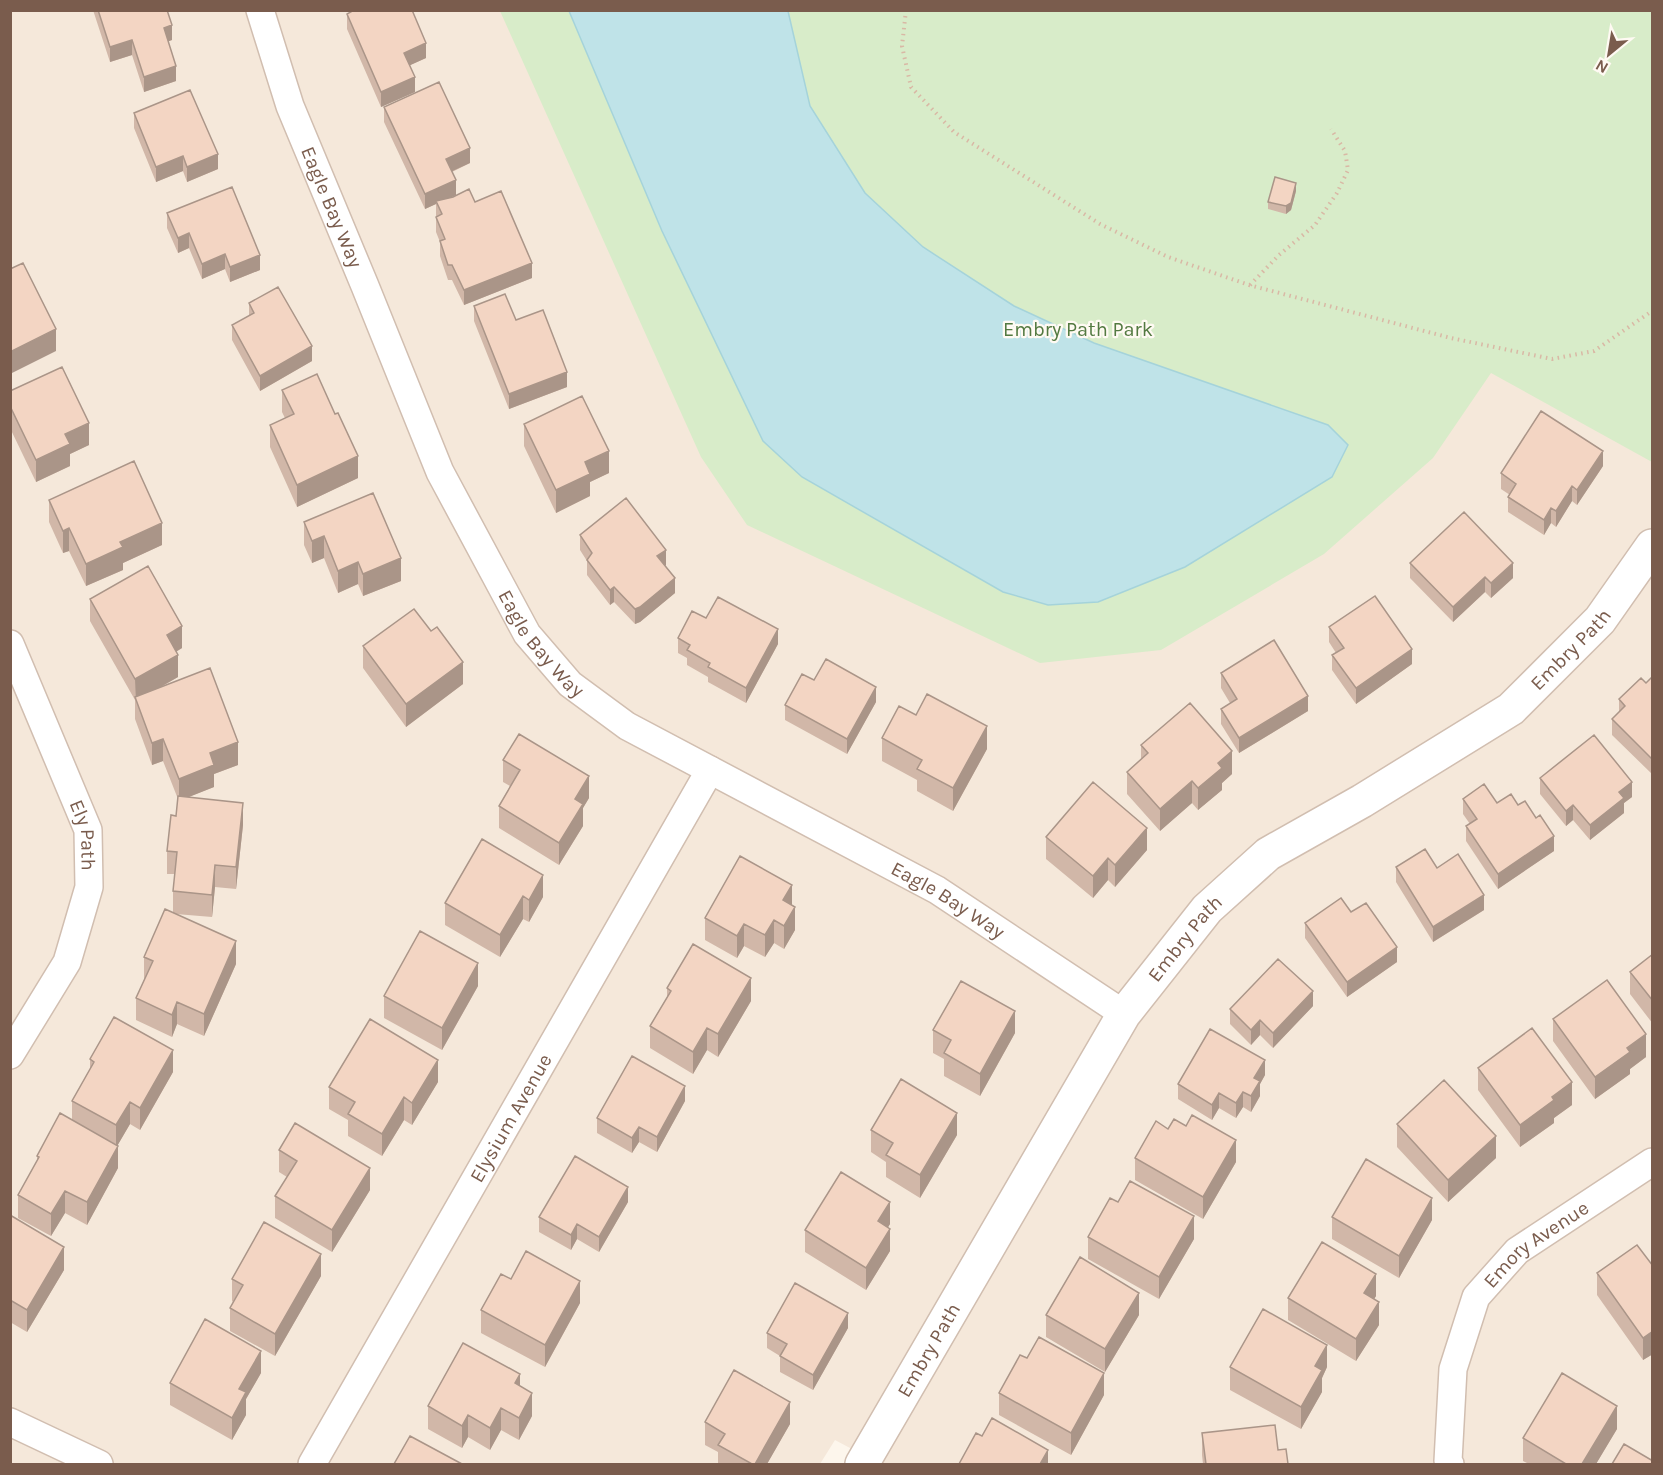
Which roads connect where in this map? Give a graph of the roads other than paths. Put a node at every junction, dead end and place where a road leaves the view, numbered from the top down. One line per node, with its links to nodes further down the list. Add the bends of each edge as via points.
1 (260, 10): 4 (street, Eagle Bay Way, via 290,106 440,472 527,634 570,684 627,726)
2 (1653, 546): 5 (street, Embry Path, via 1600,620 1510,709 1268,854 1207,909)
3 (10, 644): 6 (street, Ely Path, via 88,830 89,887 67,962)
4 (710, 770): 5 (street, Eagle Bay Way, via 937,890); 10 (street, Elysium Avenue)
5 (1124, 1014): 11 (street, Embry Path)
6 (10, 1055)
7 (1653, 1162): 12 (street, Emory Avenue, via 1517,1251 1476,1297 1453,1369)
8 (10, 1422): 9 (street)
9 (99, 1464)
10 (312, 1464)
11 (862, 1464)
12 (1450, 1464)

